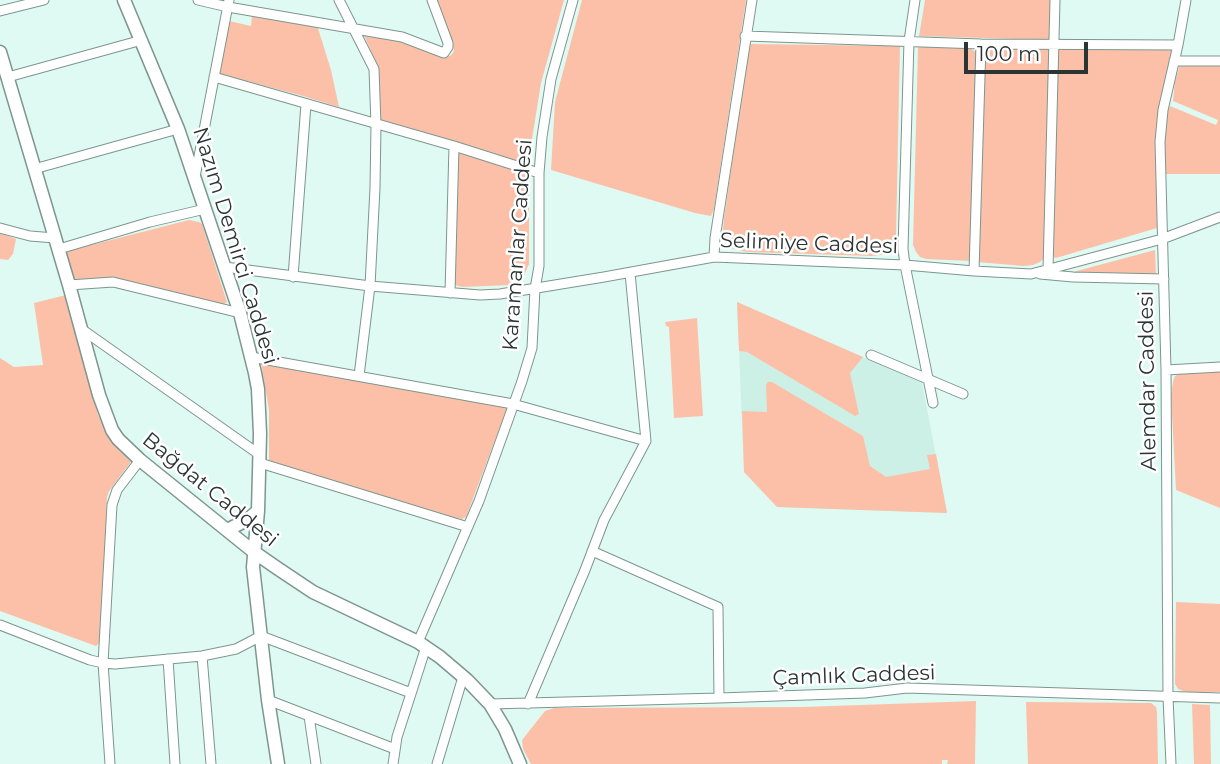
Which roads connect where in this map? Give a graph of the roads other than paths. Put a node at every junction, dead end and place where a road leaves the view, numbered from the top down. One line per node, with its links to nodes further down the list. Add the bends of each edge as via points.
1 (44, 0): 12 (street)
2 (124, 0): 15 (main road, Nazım Demirci Caddesi)
3 (198, 0): 11 (street)
4 (339, 0): 13 (street)
5 (432, 0): 13 (street, via 448,43 444,53 402,37)
6 (573, 0): 30 (street, Karamanlar Caddesi, via 551,79)
7 (752, 0): 14 (street)
8 (915, 0): 16 (street)
9 (1055, 0): 18 (street)
10 (1186, 0): 19 (street, Alemdar Caddesi)
11 (228, 3): 13 (street); 24 (street)
12 (0, 11)
13 (353, 28): 26 (street, via 373,69)
14 (745, 36): 16 (street); 37 (street)
15 (142, 40): 23 (street); 27 (main road, Nazım Demirci Caddesi)
16 (909, 41): 17 (street); 38 (street)
17 (981, 44): 18 (street); 41 (street)
18 (1054, 44): 19 (street); 40 (street)
19 (1178, 45): 21 (street, Alemdar Caddesi)
20 (0, 52): 23 (main road, Bağdat Caddesi)
21 (1174, 61): 22 (street); 35 (street, Alemdar Caddesi, via 1161,129)
22 (1220, 61)
23 (8, 77): 29 (main road, Bağdat Caddesi)
24 (214, 77): 25 (street); 31 (street)
25 (306, 104): 26 (street); 44 (street)
26 (376, 125): 28 (street); 47 (street)
27 (178, 129): 29 (street); 31 (main road, Nazım Demirci Caddesi)
28 (454, 146): 30 (street); 49 (street)
29 (34, 169): 36 (main road, Bağdat Caddesi)
30 (539, 173): 48 (street, Karamanlar Caddesi)
31 (195, 178): 32 (main road, Nazım Demirci Caddesi)
32 (205, 209): 36 (street); 39 (main road, Nazım Demirci Caddesi)
33 (1220, 217): 35 (street, Selimiye Caddesi)
34 (0, 228): 36 (street)
35 (1162, 239): 40 (street, Selimiye Caddesi); 45 (street, Alemdar Caddesi)
36 (57, 244): 46 (main road, Bağdat Caddesi)
37 (714, 257): 38 (street, Selimiye Caddesi); 42 (street, Selimiye Caddesi)
38 (905, 265): 41 (street, Selimiye Caddesi); 57 (street)
39 (225, 267): 44 (street, Selimiye Caddesi); 50 (main road, Nazım Demirci Caddesi)
40 (1048, 270): 43 (street, Selimiye Caddesi)
41 (974, 271): 43 (street, Selimiye Caddesi)
42 (630, 273): 48 (street, Selimiye Caddesi); 61 (street)
43 (1031, 274): 45 (street)
44 (293, 276): 47 (street, Selimiye Caddesi)
45 (1164, 279): 55 (street, Alemdar Caddesi)
46 (69, 285): 50 (street, via 113,282); 51 (main road, Bağdat Caddesi)
47 (370, 286): 49 (street, Selimiye Caddesi); 56 (street)
48 (535, 289): 49 (street, Selimiye Caddesi); 60 (street, Karamanlar Caddesi, via 532,348)
49 (450, 293)
50 (240, 313): 53 (main road, Nazım Demirci Caddesi)
51 (80, 328): 62 (street); 63 (main road, Bağdat Caddesi, via 112,430)
52 (871, 355): 57 (street)
53 (251, 357): 56 (street); 62 (main road, Nazım Demirci Caddesi)
54 (1220, 367): 55 (street)
55 (1166, 370): 79 (street, Alemdar Caddesi)
56 (359, 376): 60 (street)
57 (929, 380): 58 (street); 59 (street)
58 (963, 394)
59 (933, 403)
60 (513, 404): 61 (street); 65 (street, Karamanlar Caddesi)
61 (646, 441): 67 (street)
62 (260, 459): 64 (main road, Nazım Demirci Caddesi); 65 (street)
63 (140, 460): 66 (main road, Bağdat Caddesi); 76 (street, via 113,499)
64 (258, 511): 66 (main road); 68 (main road, Nazım Demirci Caddesi)
65 (468, 527): 73 (street, Karamanlar Caddesi)
66 (227, 530): 68 (main road, Bağdat Caddesi)
67 (592, 551): 80 (street, via 718,607); 84 (street)
68 (254, 552): 69 (main road, Bağdat Caddesi); 70 (main road, Nazım Demirci Caddesi)
69 (277, 568): 70 (main road); 73 (main road, Bağdat Caddesi, via 329,600)
70 (254, 579): 72 (main road, Nazım Demirci Caddesi)
71 (0, 625): 76 (street)
72 (261, 636): 74 (street, via 236,649); 78 (street); 82 (main road, Nazım Demirci Caddesi)
73 (422, 645): 77 (main road, Bağdat Caddesi); 78 (street, Karamanlar Caddesi)
74 (202, 656): 75 (street); 89 (street)
75 (168, 659): 76 (street); 88 (street)
76 (103, 663): 87 (street)
77 (463, 677): 83 (main road, Bağdat Caddesi); 93 (street)
78 (411, 693): 86 (street, Karamanlar Caddesi)
79 (1168, 696): 80 (street, Çamlık Caddesi, via 907,688); 81 (street, Çamlık Caddesi); 95 (street, Alemdar Caddesi)
80 (719, 698): 84 (street, Çamlık Caddesi)
81 (1220, 698)
82 (268, 700): 85 (street); 90 (main road, Nazım Demirci Caddesi)
83 (490, 704): 84 (street, Çamlık Caddesi); 94 (main road, Bağdat Caddesi)
84 (528, 704)
85 (309, 716): 86 (street); 91 (street)
86 (394, 749): 92 (street, Karamanlar Caddesi)
87 (110, 764)
88 (176, 764)
89 (211, 764)
90 (278, 764)
91 (316, 764)
92 (393, 764)
93 (437, 764)
94 (520, 764)
95 (1171, 764)

